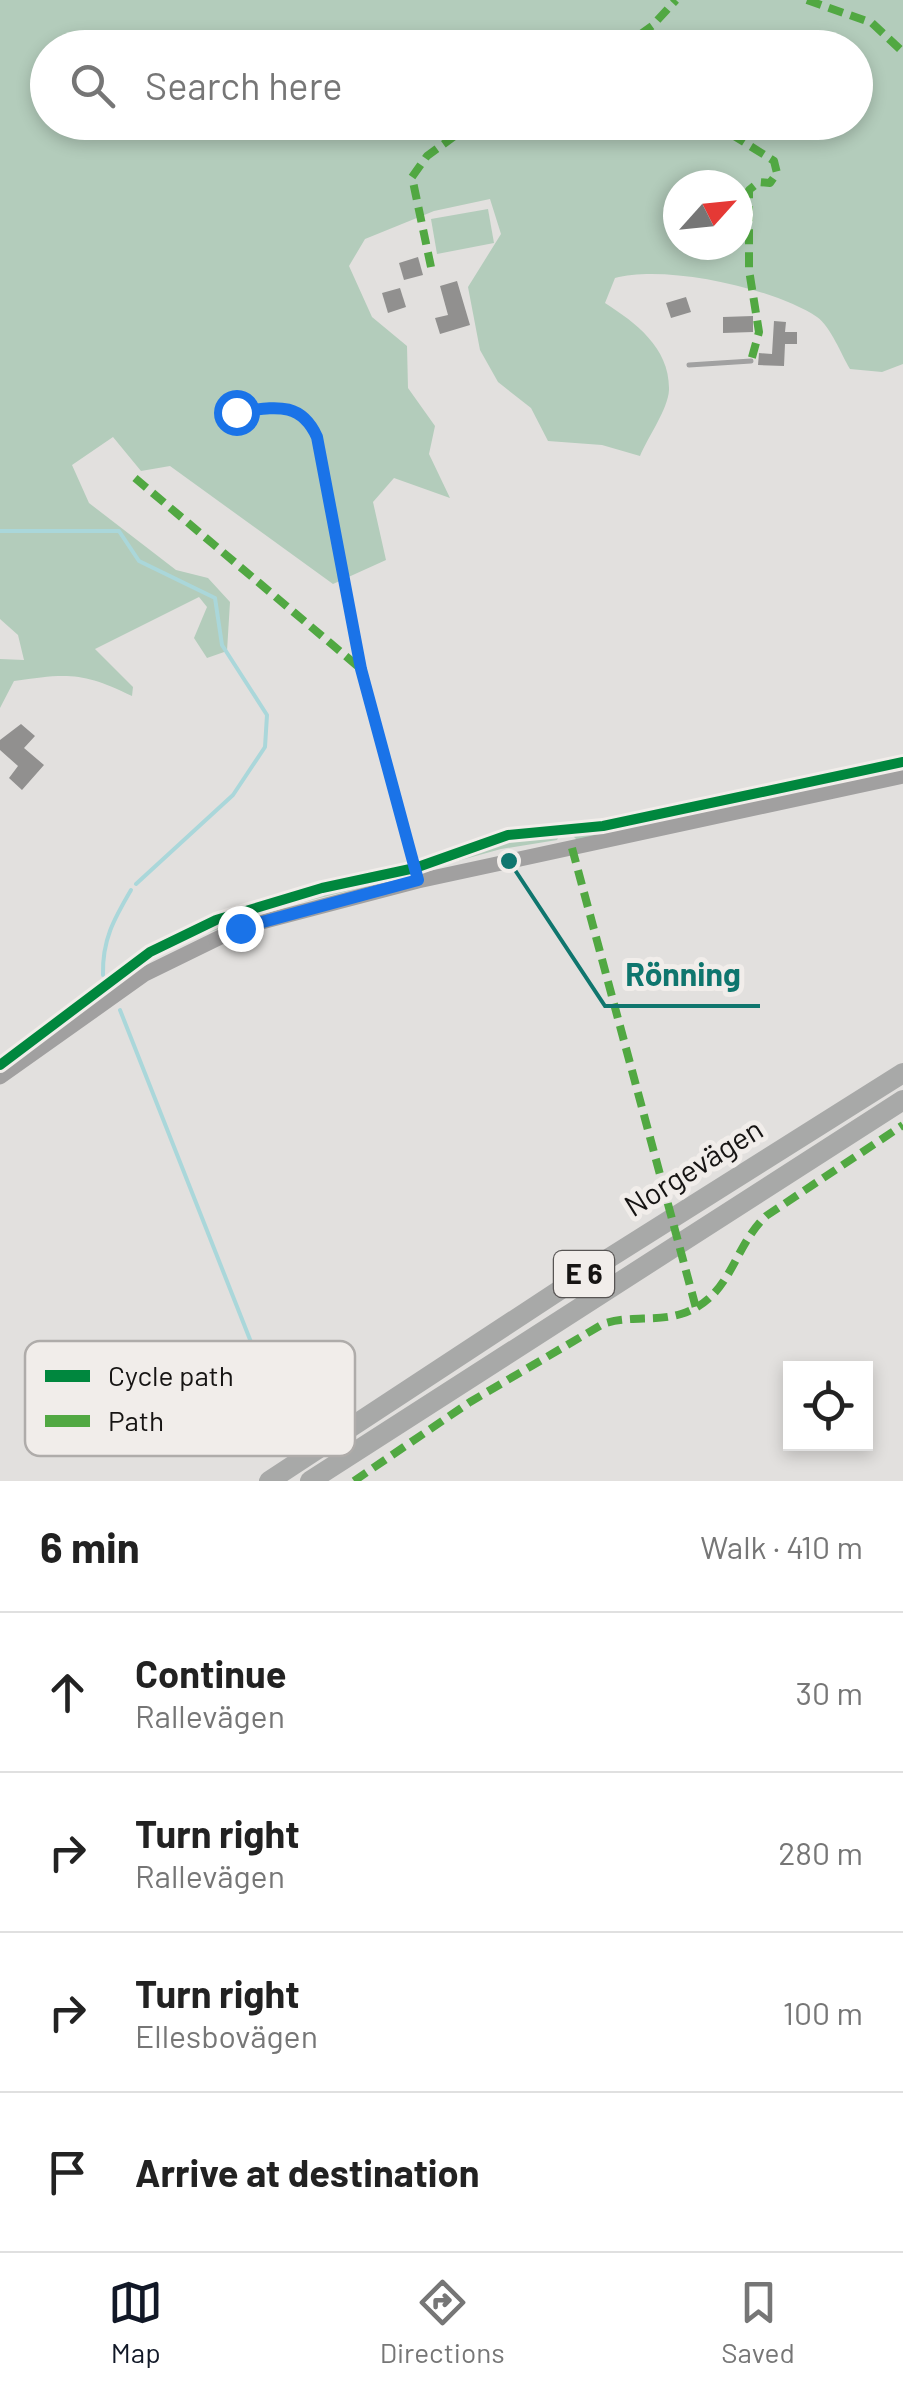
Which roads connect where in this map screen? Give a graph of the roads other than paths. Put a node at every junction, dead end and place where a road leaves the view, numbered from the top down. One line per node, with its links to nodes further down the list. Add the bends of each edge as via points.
1 (751, 361): 2 (lane)
2 (689, 366)
3 (236, 412): 5 (lane, via 286,406 300,411 317,437 361,669)
4 (903, 776): 5 (main road)
5 (418, 880): 7 (main road, via 204,942 144,974)
6 (903, 1074): 9 (highway, Norgevägen / E 6)
7 (0, 1076)
8 (903, 1100): 10 (highway, Norgevägen / E 6)
9 (355, 1424)
10 (355, 1452)
11 (306, 1456): 13 (highway, Norgevägen / E 6)
12 (349, 1456): 14 (highway, Norgevägen / E 6)
13 (268, 1481)
14 (310, 1481)

